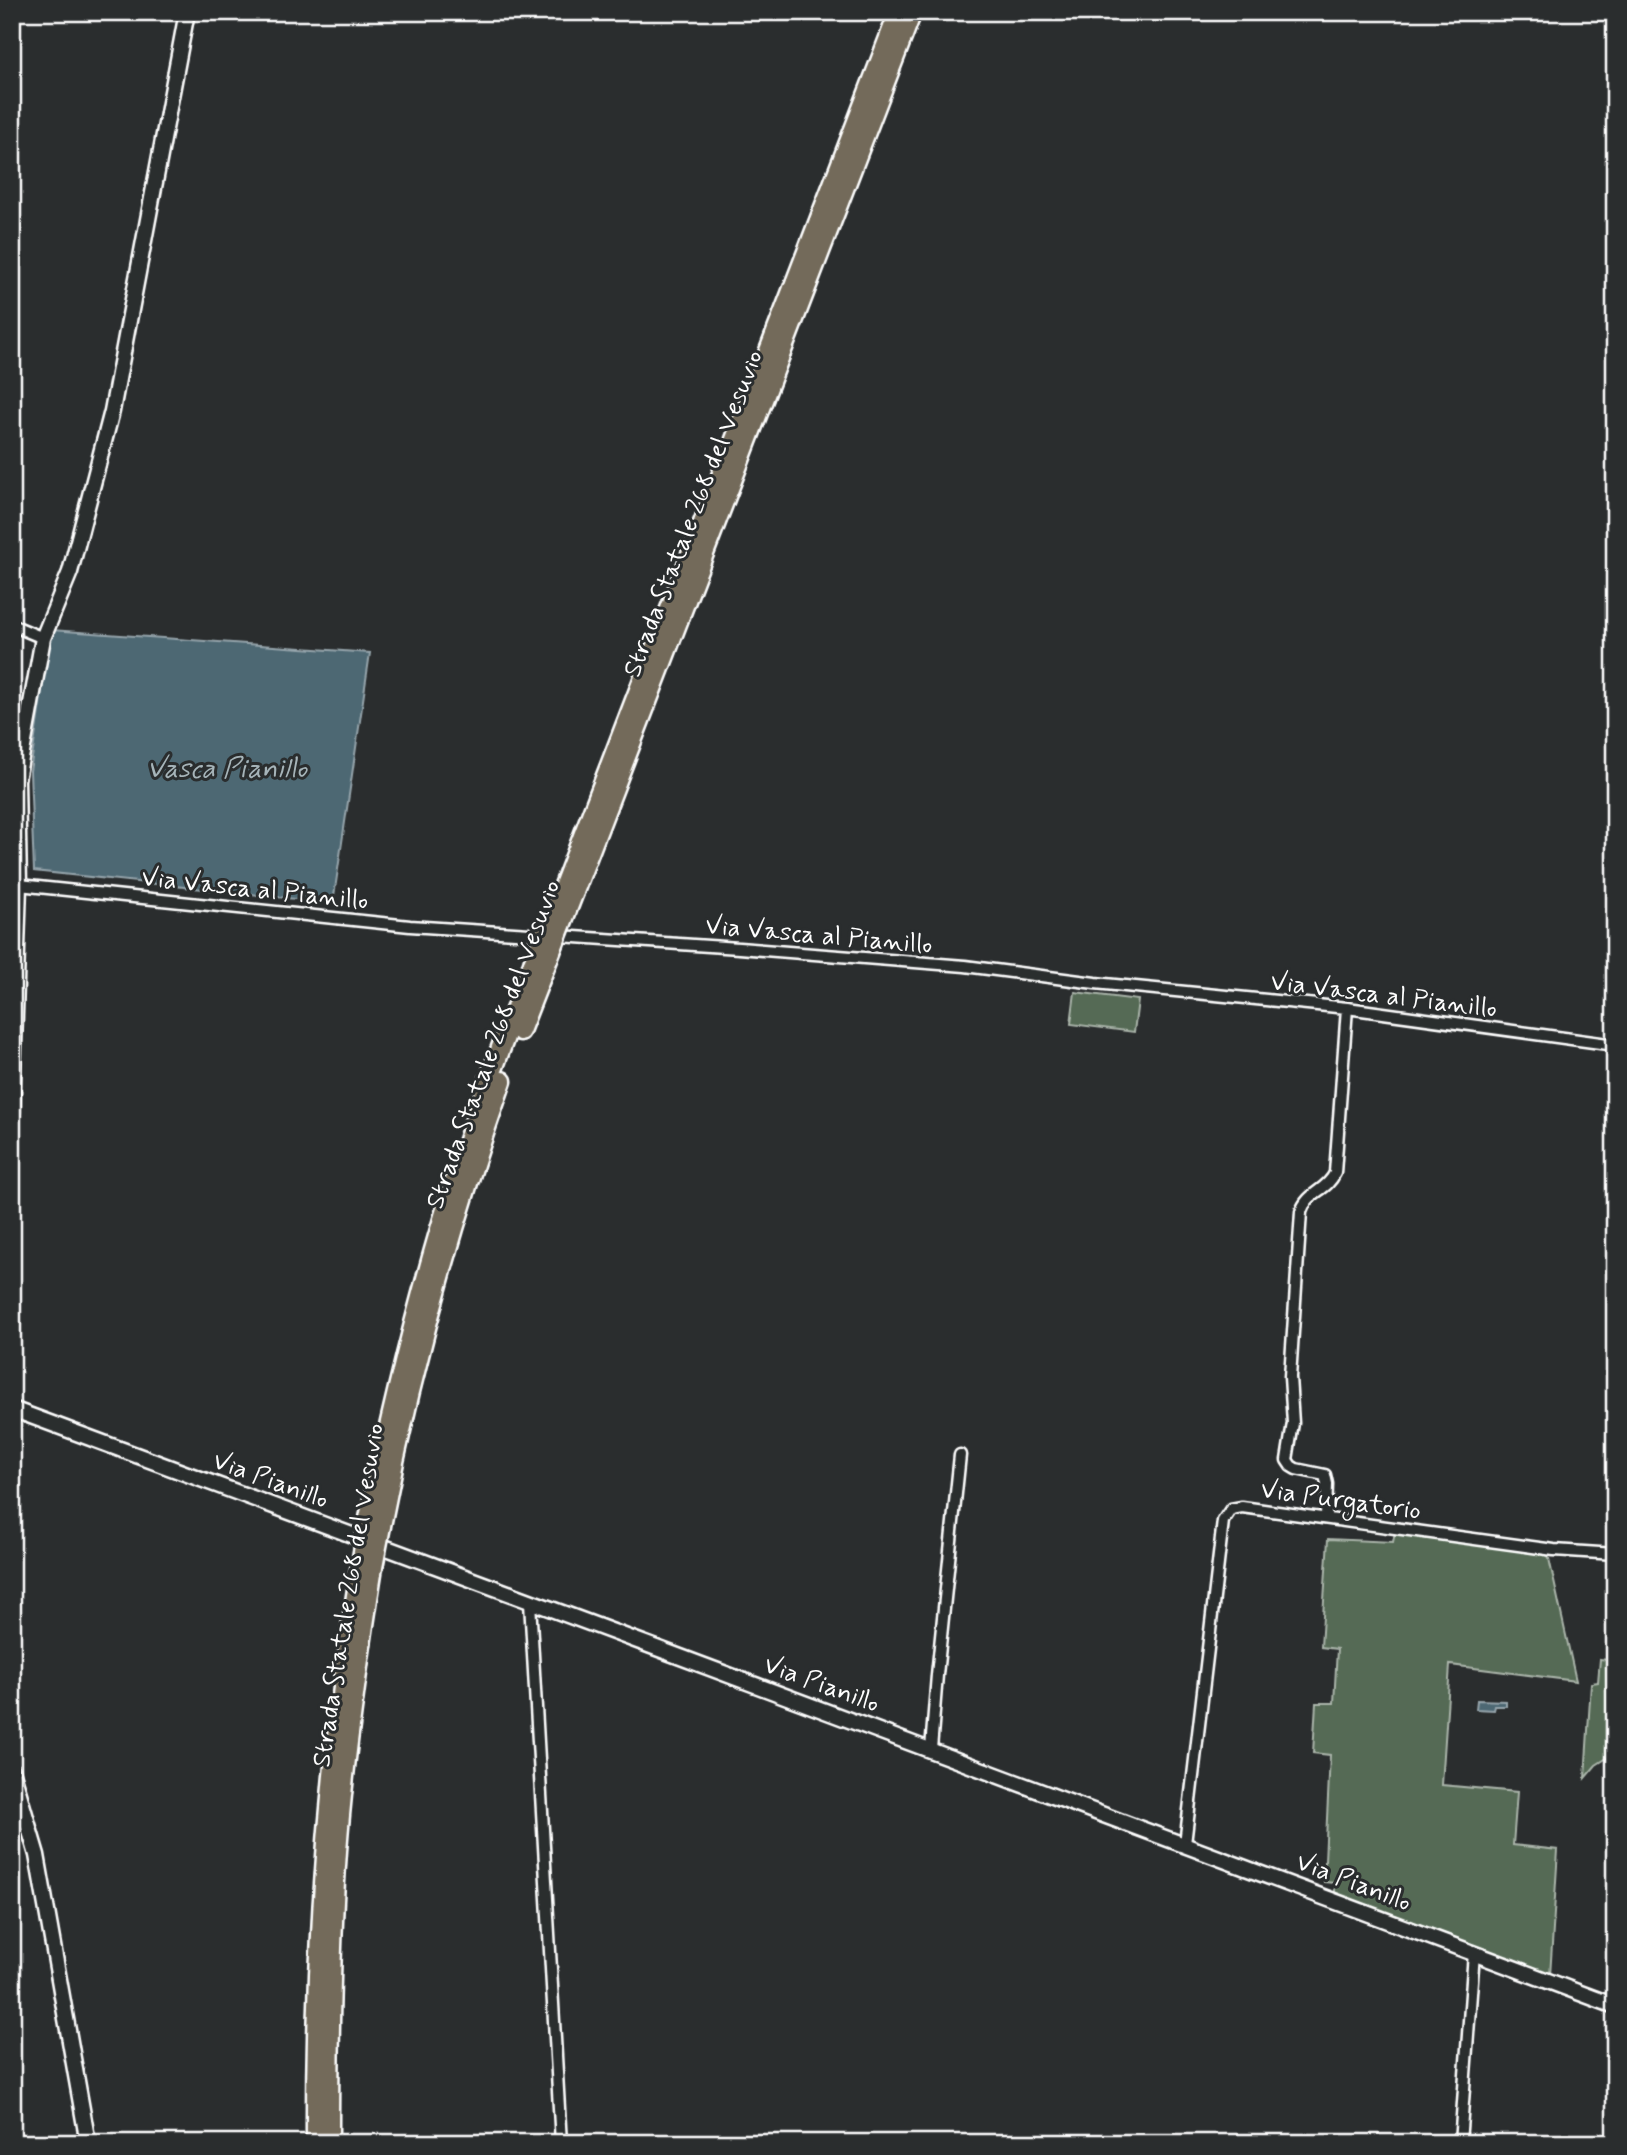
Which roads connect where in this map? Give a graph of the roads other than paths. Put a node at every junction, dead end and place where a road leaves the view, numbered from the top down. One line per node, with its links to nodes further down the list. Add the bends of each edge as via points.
1 (187, 12): 6 (street, via 112,411 70,572)
2 (899, 12): 4 (highway, Strada Statale 268 del Vesuvio)
3 (912, 12): 4 (highway, Strada Statale 268 del Vesuvio)
4 (834, 198): 15 (highway, Strada Statale 268 del Vesuvio, bridge, via 475,1121 432,1255 394,1399)
5 (12, 625): 6 (street)
6 (43, 638): 7 (street, via 17,780)
7 (19, 885): 8 (street, Via Vasca al Pianillo, via 411,926 965,966); 10 (street)
8 (1346, 1008): 9 (street, Via Vasca al Pianillo); 13 (street, via 1335,1173 1331,1182 1307,1198 1301,1212 1290,1377 1293,1423 1287,1460 1296,1469 1325,1475)
9 (1615, 1045)
10 (12, 1112)
11 (12, 1409): 16 (street, Via Pianillo)
12 (960, 1455): 17 (street)
13 (1325, 1517): 14 (street, Via Purgatorio, via 1554,1550); 19 (street, Via Purgatorio, via 1242,1507 1231,1509 1223,1521)
14 (1615, 1554)
15 (367, 1565): 23 (highway, Strada Statale 268 del Vesuvio, via 342,1687 325,1848); 24 (highway, Strada Statale 268 del Vesuvio, via 337,1849)
16 (530, 1602): 17 (street, Via Pianillo); 25 (street)
17 (931, 1749): 19 (street, Via Pianillo)
18 (12, 1770): 22 (street, via 37,1855)
19 (1185, 1844): 20 (street, Via Pianillo)
20 (1474, 1953): 21 (street, Via Pianillo); 26 (street)
21 (1615, 2006)
22 (88, 2143)
23 (316, 2143)
24 (329, 2143)
25 (561, 2143)
26 (1460, 2143)

